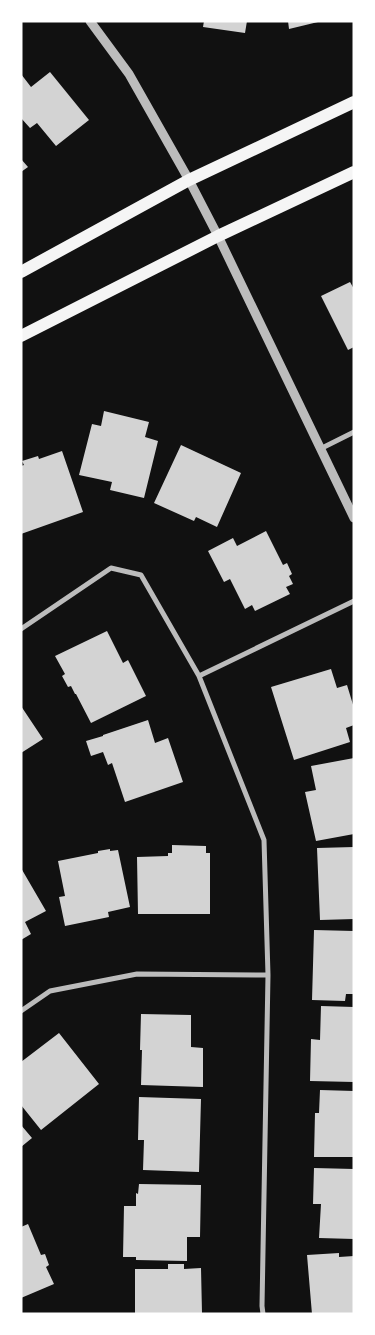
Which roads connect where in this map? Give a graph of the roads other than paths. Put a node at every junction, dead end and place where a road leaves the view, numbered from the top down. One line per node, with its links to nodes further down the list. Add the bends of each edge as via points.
1 (90, 21): 4 (street, via 129,74)
2 (354, 102): 4 (main road)
3 (354, 172): 5 (main road)
4 (189, 180): 5 (street); 6 (main road)
5 (218, 236): 7 (main road); 9 (street)
6 (21, 272)
7 (21, 336)
8 (354, 432): 9 (street)
9 (320, 449): 10 (street)
10 (354, 518)
11 (354, 601): 13 (street)
12 (21, 629): 13 (street, via 111,568 141,575)
13 (199, 676): 14 (street, via 264,840)
14 (268, 975): 15 (street, via 137,974 50,991); 16 (street)
15 (21, 1011)
16 (263, 1314)

